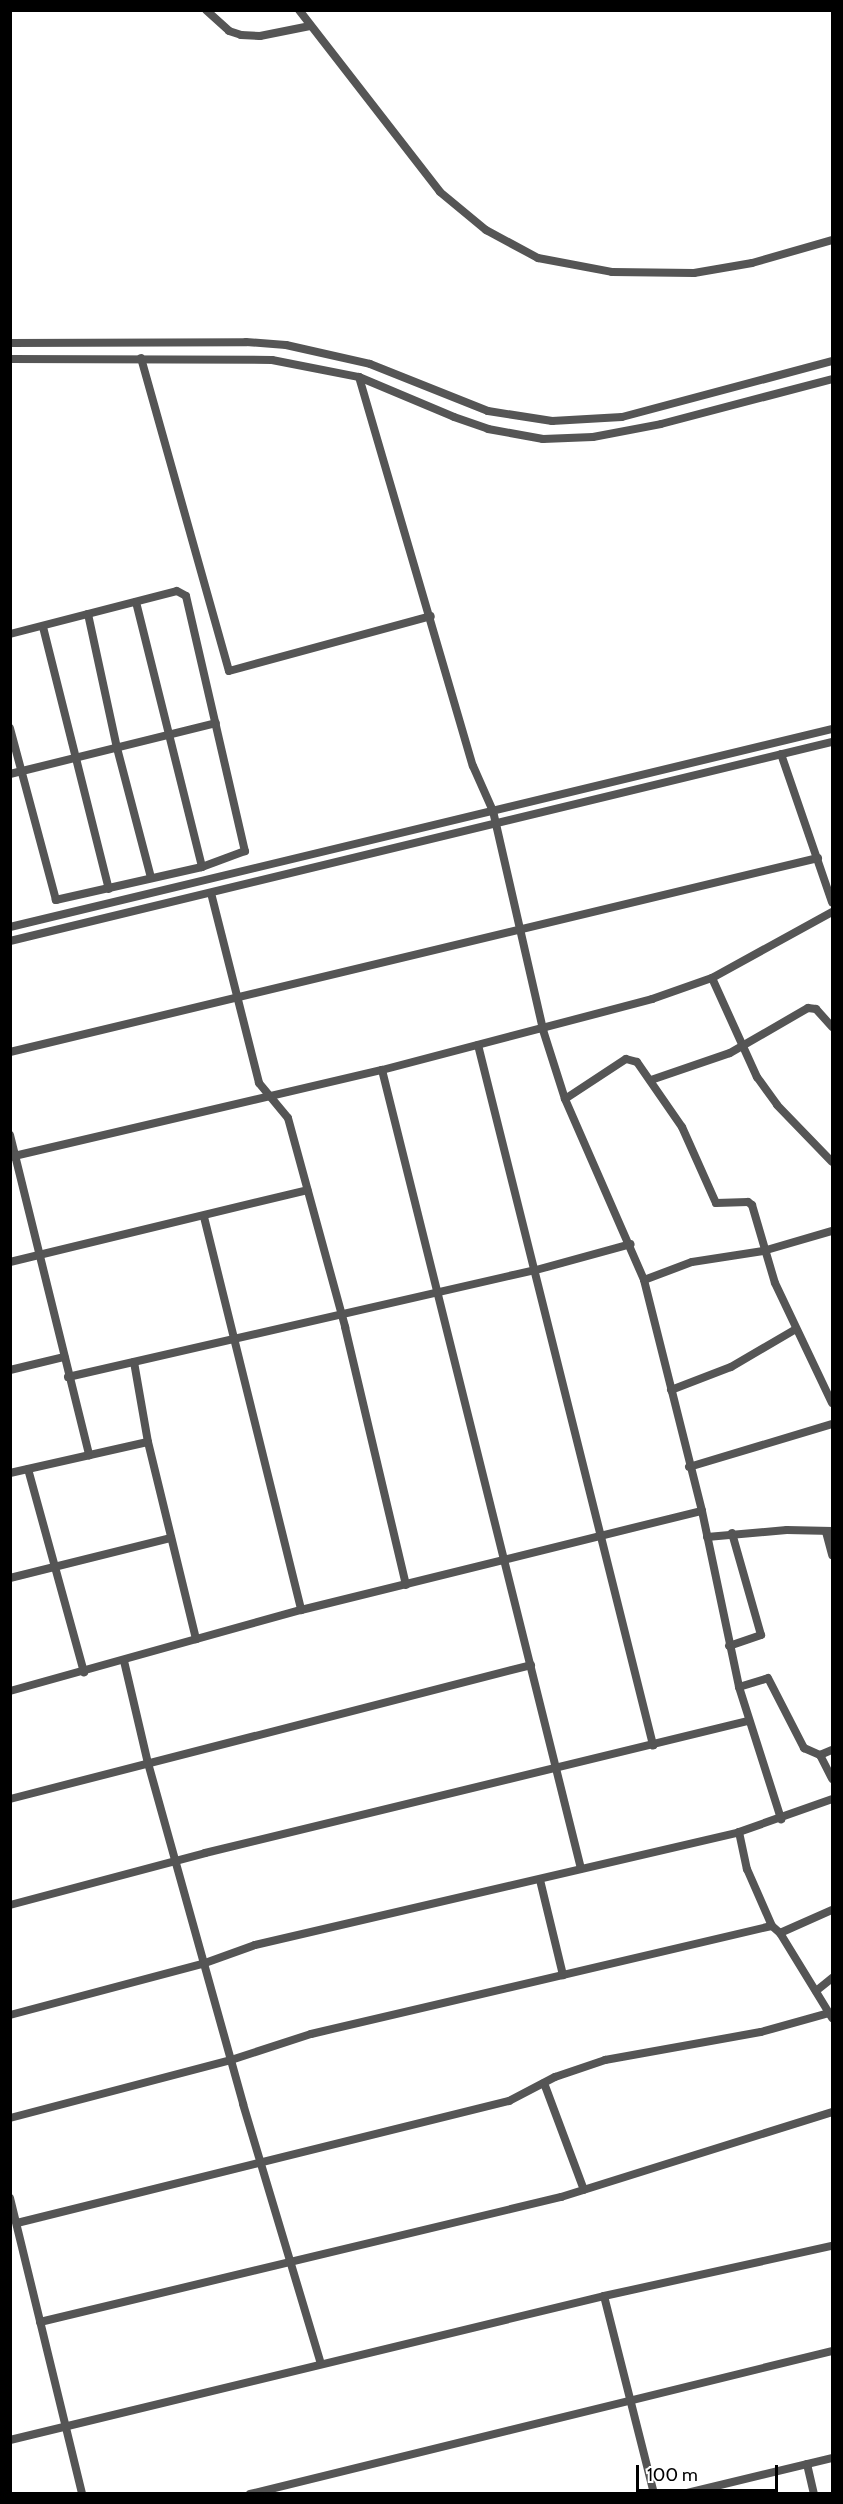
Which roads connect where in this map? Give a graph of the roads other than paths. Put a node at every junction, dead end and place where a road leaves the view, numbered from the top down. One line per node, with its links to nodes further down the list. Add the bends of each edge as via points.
1 (206, 10): 3 (street, via 229,31 241,35 260,36)
2 (298, 10): 3 (street)
3 (310, 26): 4 (street, via 440,192 486,230 538,258 612,272 694,273 752,263)
4 (832, 240)
5 (10, 343): 8 (street, via 286,345 370,364 488,411 552,421 622,417)
6 (141, 358): 7 (street); 9 (street, via 273,360); 13 (street, via 229,671)
7 (10, 359)
8 (832, 361)
9 (359, 377): 10 (street, via 488,429 543,439 593,437 661,424); 13 (street)
10 (832, 379)
11 (136, 602): 12 (street); 16 (street, via 177,591 186,596); 19 (street)
12 (88, 614): 14 (street); 21 (street)
13 (431, 616): 26 (street, via 473,766)
14 (42, 627): 15 (street); 23 (street)
15 (10, 634)
16 (216, 723): 19 (street); 29 (street, via 245,851)
17 (10, 728): 24 (street)
18 (832, 729): 26 (street)
19 (170, 734): 21 (street); 29 (street)
20 (832, 742): 22 (street)
21 (117, 748): 23 (street); 30 (street)
22 (781, 754): 27 (street); 28 (street)
23 (75, 758): 24 (street); 31 (street)
24 (22, 771): 25 (street); 31 (street, via 53,897 60,901)
25 (10, 774)
26 (493, 811): 27 (street); 35 (street)
27 (496, 825): 32 (street); 36 (street)
28 (818, 858): 33 (street); 36 (street)
29 (202, 867): 30 (street)
30 (151, 878): 31 (street)
31 (109, 889)
32 (211, 893): 37 (street); 39 (street)
33 (832, 902)
34 (832, 912): 38 (street)
35 (10, 927)
36 (521, 930): 39 (street); 41 (street)
37 (10, 941)
38 (712, 978): 41 (street); 43 (street)
39 (235, 999): 44 (street); 47 (street, via 259,1083)
40 (832, 1027): 43 (street, via 816,1009 808,1008)
41 (543, 1030): 42 (street); 48 (street)
42 (478, 1045): 45 (street); 59 (street)
43 (741, 1047): 46 (street); 51 (street, via 777,1105)
44 (10, 1052)
45 (382, 1070): 47 (street); 61 (street)
46 (651, 1080): 48 (street, via 637,1062 626,1059); 56 (street, via 682,1127 716,1203 752,1205)
47 (266, 1094): 50 (street); 52 (street, via 288,1118)
48 (565, 1100): 55 (street)
49 (10, 1135): 50 (street)
50 (13, 1156): 57 (street)
51 (832, 1162)
52 (307, 1191): 53 (street); 62 (street)
53 (204, 1217): 57 (street); 64 (street)
54 (832, 1231): 56 (street)
55 (632, 1245): 59 (street); 60 (street)
56 (763, 1251): 60 (street, via 692,1263); 63 (street)
57 (40, 1254): 58 (street); 65 (street)
58 (10, 1262)
59 (536, 1270): 61 (street); 80 (street)
60 (644, 1280): 69 (street)
61 (439, 1292): 62 (street); 84 (street)
62 (341, 1316): 64 (street); 87 (street)
63 (796, 1329): 69 (street, via 731,1367); 70 (street)
64 (235, 1337): 66 (street); 88 (street)
65 (64, 1357): 67 (street); 68 (street)
66 (134, 1362): 68 (street); 72 (street)
67 (10, 1370)
68 (68, 1377): 73 (street)
69 (671, 1390): 74 (street)
70 (832, 1403)
71 (832, 1424): 74 (street)
72 (148, 1442): 73 (street); 82 (street)
73 (88, 1455): 75 (street)
74 (689, 1467): 77 (street)
75 (27, 1469): 76 (street); 85 (street)
76 (10, 1473)
77 (702, 1511): 80 (street); 81 (street)
78 (829, 1531): 79 (street); 83 (street)
79 (732, 1533): 81 (street); 90 (street, via 761,1635)
80 (601, 1534): 84 (street); 97 (street)
81 (707, 1537): 90 (street)
82 (171, 1538): 85 (street); 89 (street)
83 (832, 1555)
84 (505, 1562): 87 (street); 92 (street)
85 (52, 1567): 86 (street); 93 (street)
86 (10, 1578)
87 (406, 1585): 88 (street)
88 (301, 1610): 89 (street)
89 (196, 1640): 91 (street)
90 (729, 1646): 94 (street)
91 (124, 1661): 93 (street); 100 (street)
92 (531, 1665): 100 (street); 101 (street)
93 (84, 1672): 95 (street)
94 (739, 1687): 96 (street); 99 (street, via 768,1678 804,1748)
95 (10, 1690)
96 (748, 1721): 97 (street); 105 (street)
97 (653, 1745): 101 (street)
98 (832, 1750): 99 (street)
99 (820, 1755): 102 (street)
100 (148, 1763): 104 (street); 107 (street)
101 (555, 1767): 107 (street); 108 (street)
102 (832, 1779)
103 (832, 1798): 105 (street)
104 (10, 1799)
105 (781, 1819): 106 (street)
106 (739, 1832): 108 (street); 112 (street, via 747,1869)
107 (176, 1862): 110 (street); 114 (street)
108 (581, 1869): 109 (street)
109 (540, 1880): 114 (street, via 255,1946); 115 (street)
110 (10, 1905)
111 (832, 1910): 113 (street)
112 (772, 1926): 113 (street); 115 (street)
113 (780, 1933): 117 (street)
114 (205, 1963): 118 (street); 120 (street)
115 (563, 1975): 120 (street, via 311,2034)
116 (832, 1978): 117 (street)
117 (816, 1991): 119 (street)
118 (10, 2015)
119 (831, 2015): 121 (street, via 731,2039 605,2060)
120 (231, 2060): 123 (street); 124 (street)
121 (544, 2083): 124 (street, via 509,2101); 125 (street)
122 (832, 2112): 125 (street)
123 (10, 2118)
124 (262, 2164): 127 (street); 129 (street)
125 (584, 2190): 129 (street)
126 (10, 2198): 127 (street)
127 (16, 2223): 131 (street)
128 (832, 2246): 130 (street)
129 (293, 2261): 131 (street); 133 (street)
130 (604, 2296): 133 (street); 134 (street)
131 (40, 2322): 135 (street)
132 (832, 2351): 134 (street)
133 (321, 2364): 135 (street)
134 (629, 2402): 141 (street); 142 (street)
135 (64, 2426): 136 (street); 140 (street)
136 (10, 2440)
137 (832, 2458): 138 (street)
138 (807, 2464): 139 (street); 144 (street)
139 (714, 2490): 143 (street)
140 (82, 2493)
141 (250, 2493)
142 (654, 2493)
143 (683, 2493)
144 (814, 2493)

